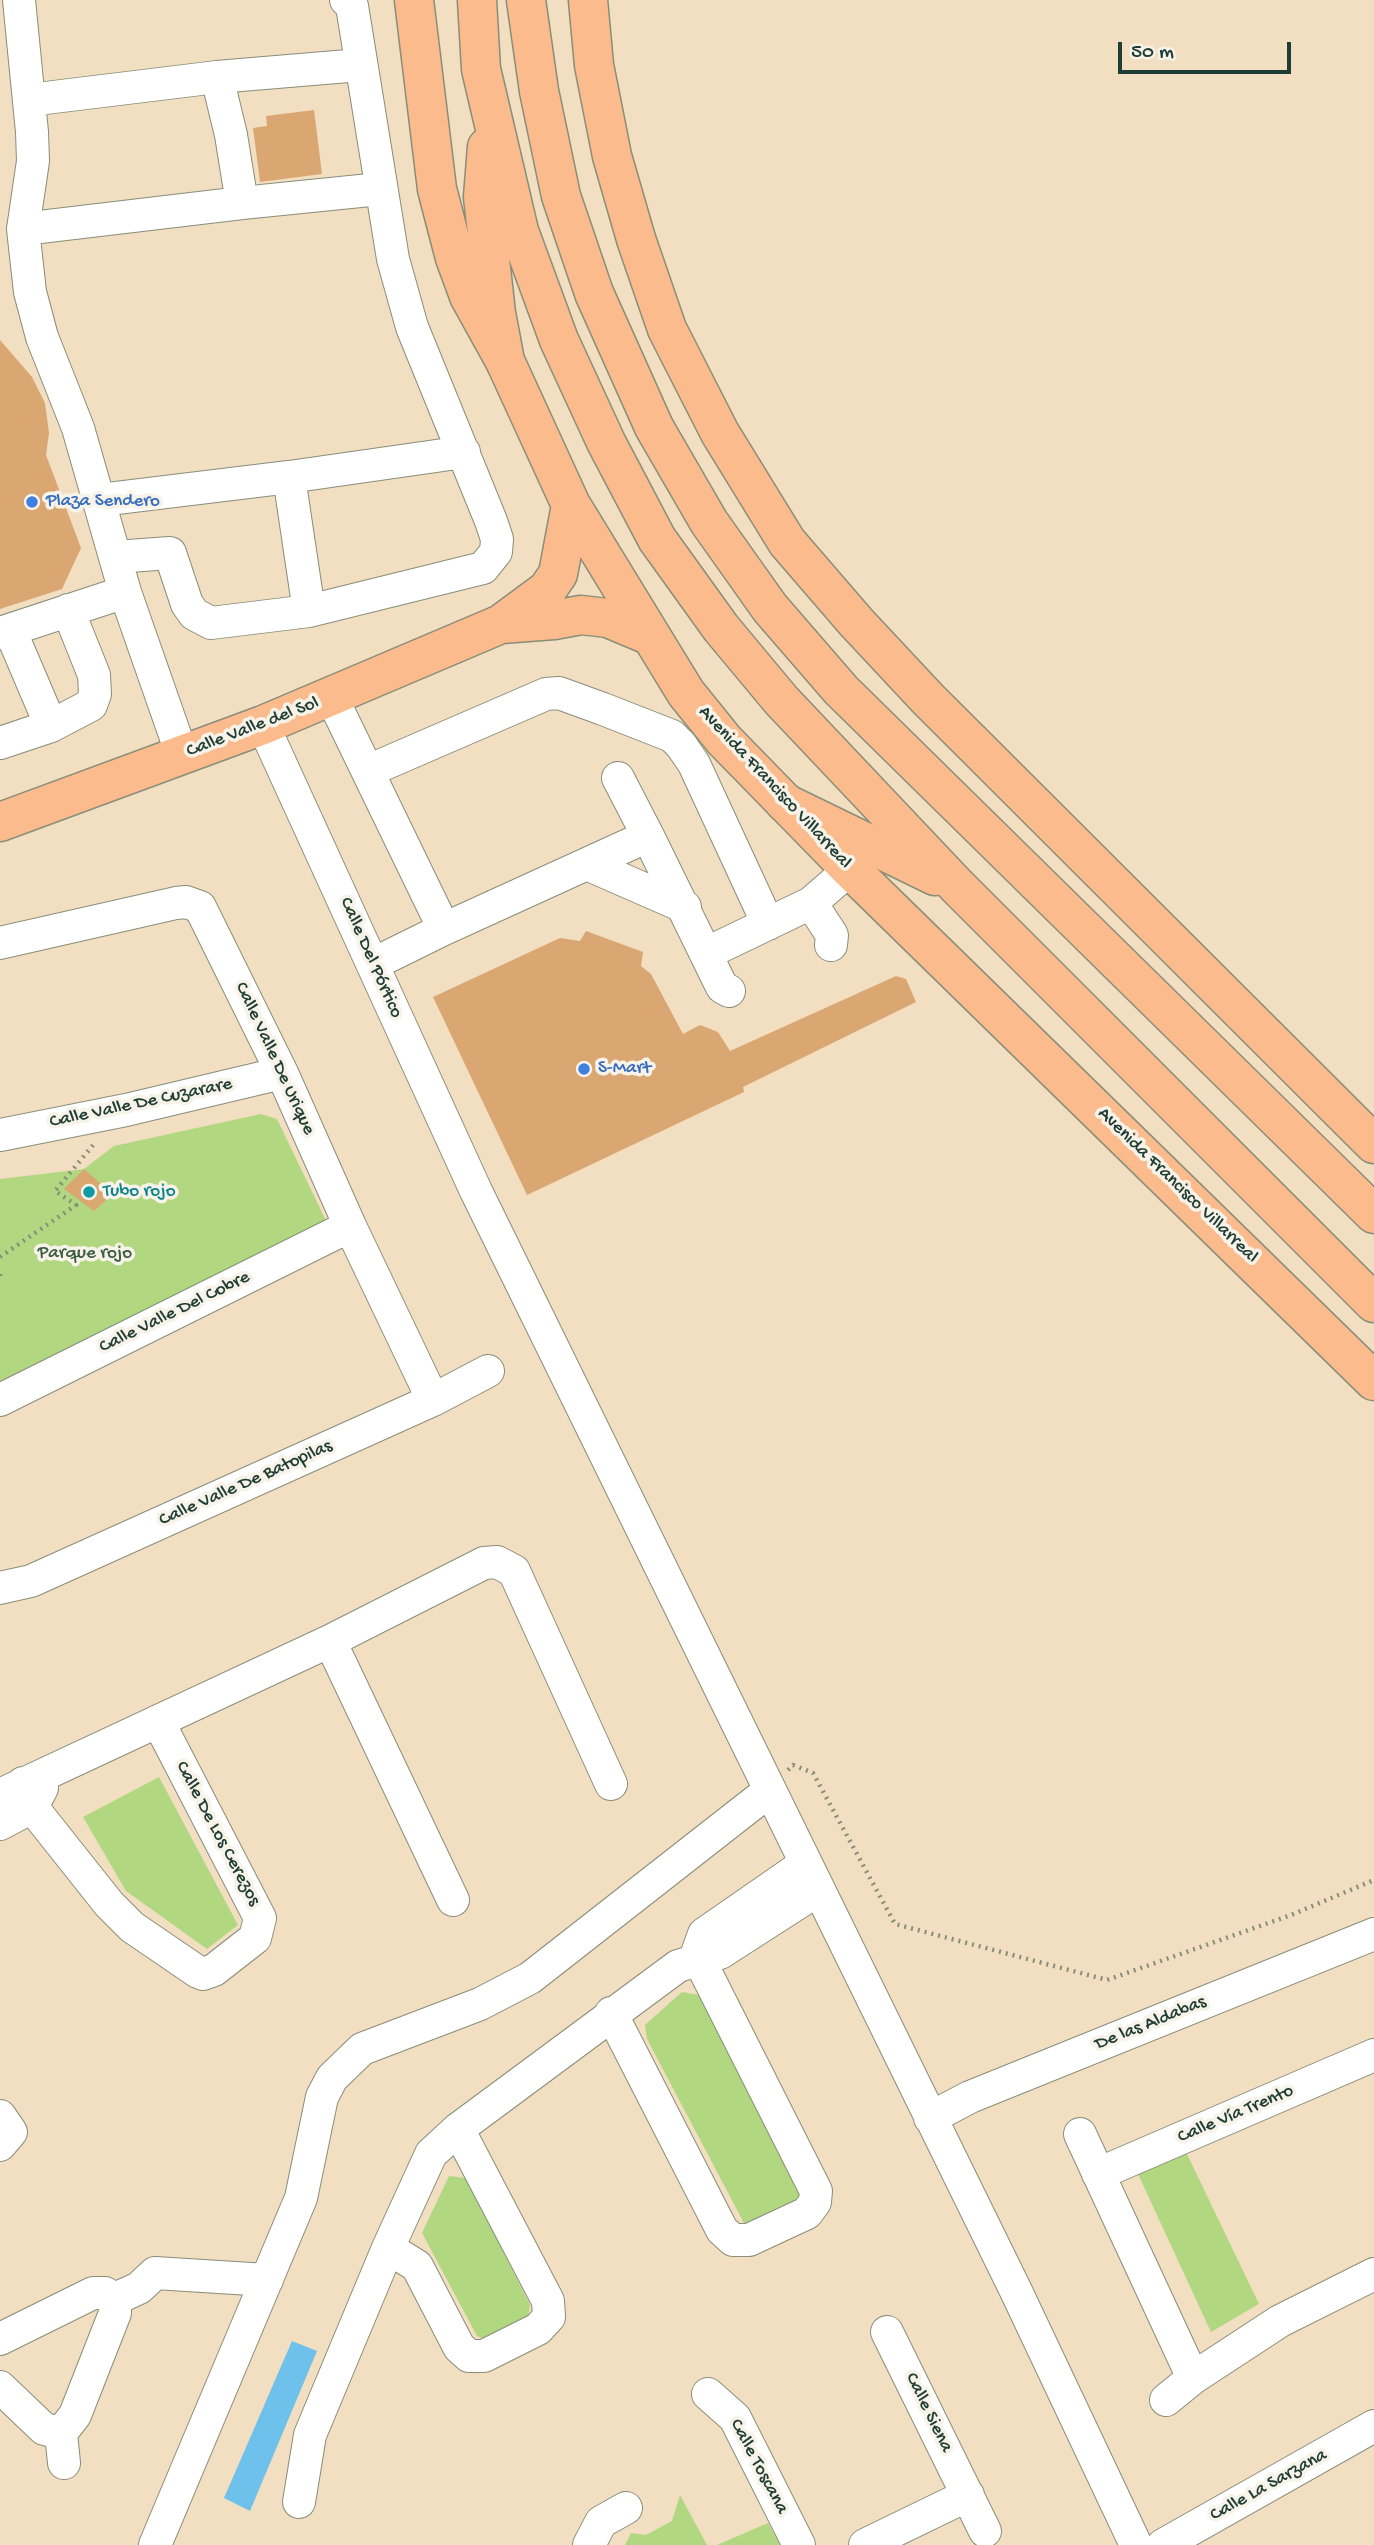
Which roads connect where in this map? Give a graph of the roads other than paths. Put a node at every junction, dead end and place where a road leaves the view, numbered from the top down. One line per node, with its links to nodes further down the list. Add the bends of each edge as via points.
1 (19, 0): 9 (street)
2 (346, 0): 7 (street, via 352,6)
3 (414, 0): 14 (main road, Avenida Francisco Villarreal, via 440,200 454,258)
4 (477, 0): 10 (main road, via 481,69)
5 (526, 0): 51 (main road, via 561,196 594,293 653,426 709,522 770,608 841,691)
6 (587, 0): 50 (main road, via 612,156 667,329 720,433 787,542 928,699)
7 (360, 65): 8 (street); 11 (street)
8 (217, 76): 9 (street); 12 (street)
9 (29, 100): 13 (street, via 33,161)
10 (489, 110): 14 (main road, via 483,197); 38 (main road, via 519,231 559,340 657,539 721,628 781,700)
11 (380, 189): 12 (street); 15 (street, via 412,327)
12 (242, 203): 13 (street)
13 (23, 229): 17 (street, via 30,292 42,337)
14 (505, 361): 18 (main road, Avenida Francisco Villarreal)
15 (464, 452): 16 (street); 22 (street, via 497,539 491,562 483,568)
16 (289, 477): 17 (street); 22 (street)
17 (100, 500): 19 (street)
18 (571, 505): 23 (main road, Calle Valle del Sol, via 558,574 547,590); 25 (main road, Avenida Francisco Villarreal)
19 (115, 557): 20 (street); 22 (street, via 170,553 187,604 211,623)
20 (125, 592): 21 (street); 30 (street)
21 (68, 610): 24 (street); 28 (street, via 94,675 95,694 91,705)
22 (309, 611)
23 (501, 624): 25 (main road, Calle Valle del Sol, via 581,615 608,618); 26 (main road, Calle Valle del Sol)
24 (5, 632): 28 (street)
25 (651, 636): 33 (main road, Avenida Francisco Villarreal, via 686,693)
26 (332, 698): 27 (main road, Calle Valle del Sol); 31 (street)
27 (263, 725): 30 (main road, Calle Valle del Sol); 46 (street, Calle Del Pórtico)
28 (51, 726): 29 (street)
29 (0, 743)
30 (182, 755): 34 (main road, Calle Valle del Sol)
31 (368, 771): 41 (street, via 546,694 559,693 603,709 672,736 681,746 694,764); 42 (street)
32 (618, 778): 35 (street)
33 (785, 803): 37 (main road, Avenida Francisco Villarreal); 38 (main road)
34 (0, 822)
35 (648, 836): 36 (street); 40 (street)
36 (589, 865): 40 (street); 42 (street)
37 (850, 869): 39 (street); 57 (main road, Avenida Francisco Villarreal)
38 (957, 886): 53 (main road)
39 (811, 903): 41 (street); 44 (street, via 832,935)
40 (685, 907): 45 (street)
41 (768, 924): 45 (street)
42 (444, 929): 46 (street)
43 (0, 943): 48 (street, Calle Valle De Urique, via 193,903 206,914)
44 (831, 945)
45 (707, 953): 47 (street, via 722,986)
46 (373, 964): 65 (street, Calle Del Pórtico, via 476,1191)
47 (729, 991)
48 (282, 1073): 49 (street, Calle Valle De Cuzarare); 52 (street, Calle Valle De Urique)
49 (0, 1135)
50 (1374, 1144)
51 (1372, 1212)
52 (350, 1226): 58 (street, Calle Valle De Urique); 59 (street, Calle Valle Del Cobre)
53 (1322, 1249): 54 (main road); 55 (main road)
54 (1374, 1303)
55 (1374, 1315)
56 (488, 1371): 58 (street, Calle Valle De Batopilas)
57 (1374, 1381)
58 (433, 1399): 60 (street, Calle Valle De Batopilas, via 31,1581)
59 (0, 1400)
60 (0, 1588)
61 (330, 1641): 62 (street); 63 (street, via 484,1563 507,1566 514,1571); 68 (street)
62 (158, 1721): 64 (street); 64 (street, Calle De Los Cerezos, via 260,1918 255,1938 214,1970 198,1972 132,1927 109,1904)
63 (611, 1784)
64 (26, 1790): 66 (street)
65 (769, 1791): 67 (street, Calle Del Pórtico); 79 (street, via 530,1978 480,2004 362,2049 346,2060 322,2097 301,2198)
66 (0, 1824)
67 (811, 1877): 70 (street, via 720,1953); 73 (street, Calle Del Pórtico)
68 (453, 1900)
69 (1374, 1934): 73 (street, De las Aldabas, via 970,2097)
70 (695, 1959): 71 (street); 71 (street, via 816,2191 807,2213 749,2241 733,2241 722,2230)
71 (611, 2013): 74 (street)
72 (1374, 2055): 76 (street, Calle Vía Trento)
73 (930, 2118): 96 (street, Calle Del Pórtico)
74 (458, 2129): 77 (street, via 432,2154); 77 (street, via 548,2301 549,2318 538,2329 484,2356 469,2357 459,2347 417,2266)
75 (1080, 2134): 76 (street)
76 (1098, 2174): 83 (street)
77 (388, 2248): 89 (street, via 310,2435)
78 (1374, 2274): 83 (street, via 1280,2321)
79 (262, 2291): 80 (street, via 155,2273); 92 (street)
80 (127, 2294): 82 (street, via 93,2293); 84 (street, via 115,2313 62,2448)
81 (887, 2332): 88 (street, Calle Siena)
82 (0, 2339)
83 (1194, 2378): 86 (street)
84 (0, 2387)
85 (708, 2395): 94 (street, Calle Toscana, via 735,2418)
86 (1166, 2400)
87 (1374, 2426): 97 (street, Calle La Sarzana)
88 (968, 2495): 91 (street, Calle Siena); 95 (street)
89 (299, 2502)
90 (626, 2508): 93 (street, via 601,2522)
91 (985, 2531)
92 (155, 2545)
93 (589, 2545)
94 (799, 2545)
95 (865, 2545)
96 (1136, 2545)
97 (1163, 2545)

